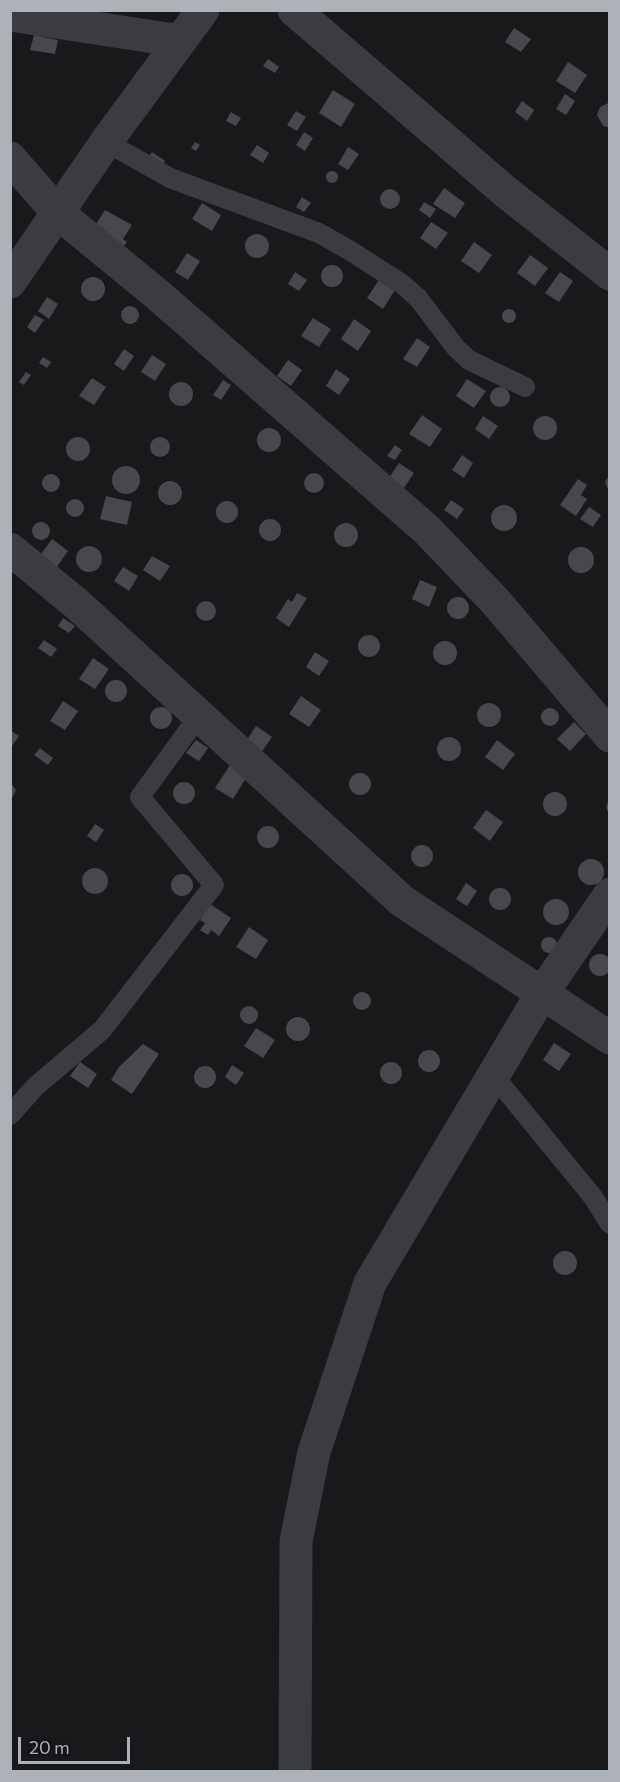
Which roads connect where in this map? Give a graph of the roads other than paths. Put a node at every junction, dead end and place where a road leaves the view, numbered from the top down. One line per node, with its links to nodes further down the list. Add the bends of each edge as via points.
1 (203, 10): 4 (street)
2 (294, 10): 8 (street, via 507,193)
3 (10, 15): 4 (street)
4 (180, 41): 5 (street)
5 (106, 142): 7 (street); 10 (lane, via 170,178 320,233 418,298 469,360)
6 (10, 158): 7 (street)
7 (58, 213): 9 (street); 13 (street, via 167,302 427,530)
8 (609, 274)
9 (10, 282)
10 (525, 387)
11 (10, 549): 12 (street, via 78,605)
12 (198, 717): 15 (street, via 402,901); 18 (lane, via 140,797 214,885 102,1029 36,1086)
13 (606, 727)
14 (609, 894): 15 (street)
15 (541, 995): 16 (street); 17 (street)
16 (609, 1038)
17 (494, 1076): 19 (lane, via 593,1197); 20 (street, via 370,1283 314,1452 296,1541)
18 (10, 1115)
19 (609, 1224)
20 (295, 1772)

